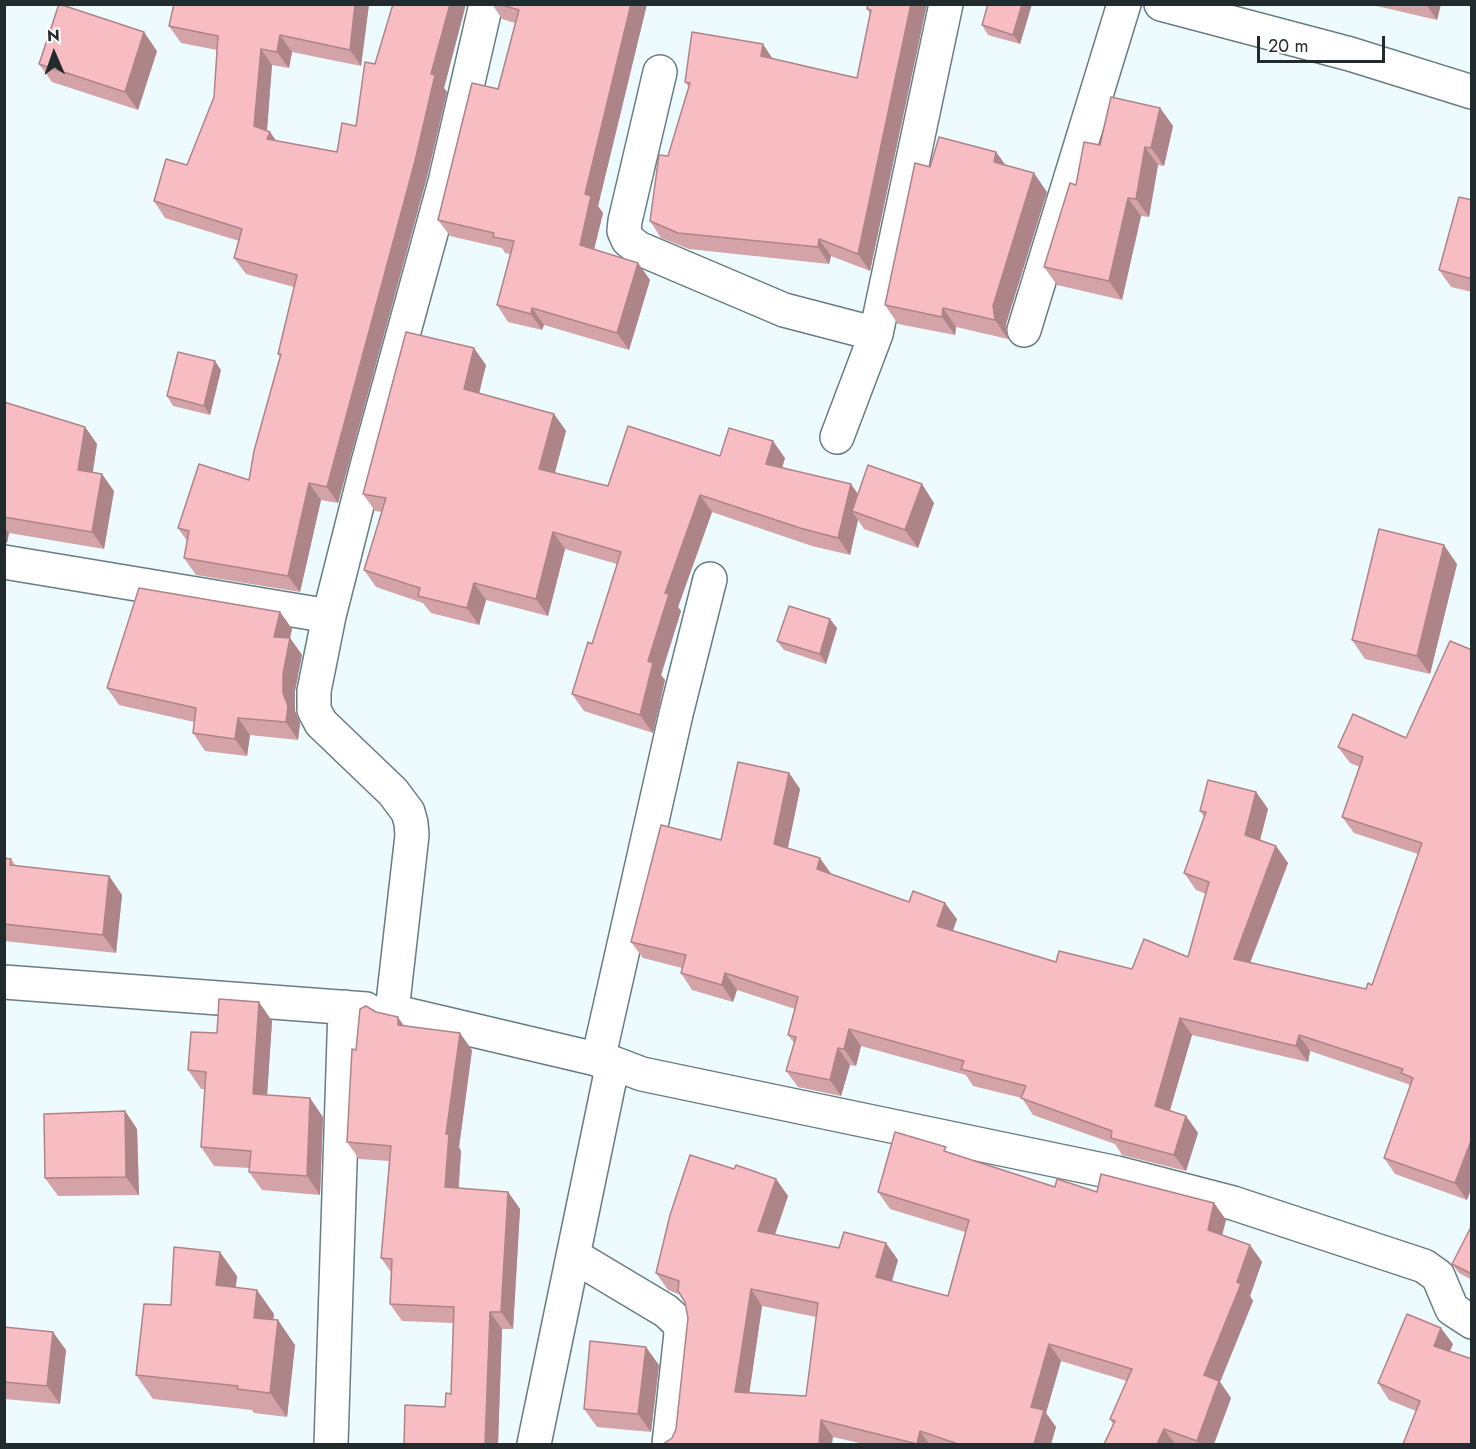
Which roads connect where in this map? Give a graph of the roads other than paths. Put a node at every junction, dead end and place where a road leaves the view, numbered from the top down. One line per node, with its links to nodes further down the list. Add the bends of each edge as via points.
1 (486, 4): 12 (street, via 445,182)
2 (946, 4): 8 (street)
3 (1124, 4): 7 (street)
4 (1161, 4): 6 (street, via 1350,54)
5 (660, 72): 8 (street, via 625,221 628,240 638,249 763,302)
6 (1472, 92)
7 (1024, 330)
8 (876, 334): 9 (street)
9 (837, 437)
10 (4, 562): 12 (street)
11 (710, 579): 16 (street, via 676,714)
12 (329, 616): 15 (street, via 314,691 316,717 393,792 411,823)
13 (4, 982): 14 (street)
14 (345, 1007): 15 (street); 19 (street)
15 (392, 1011): 16 (street)
16 (605, 1061): 17 (street); 18 (street, via 642,1074 1117,1173 1233,1203 1424,1266 1438,1276 1452,1309)
17 (574, 1256): 20 (street); 21 (street, via 666,1311 679,1323)
18 (1472, 1322)
19 (331, 1444)
20 (534, 1444)
21 (669, 1444)

